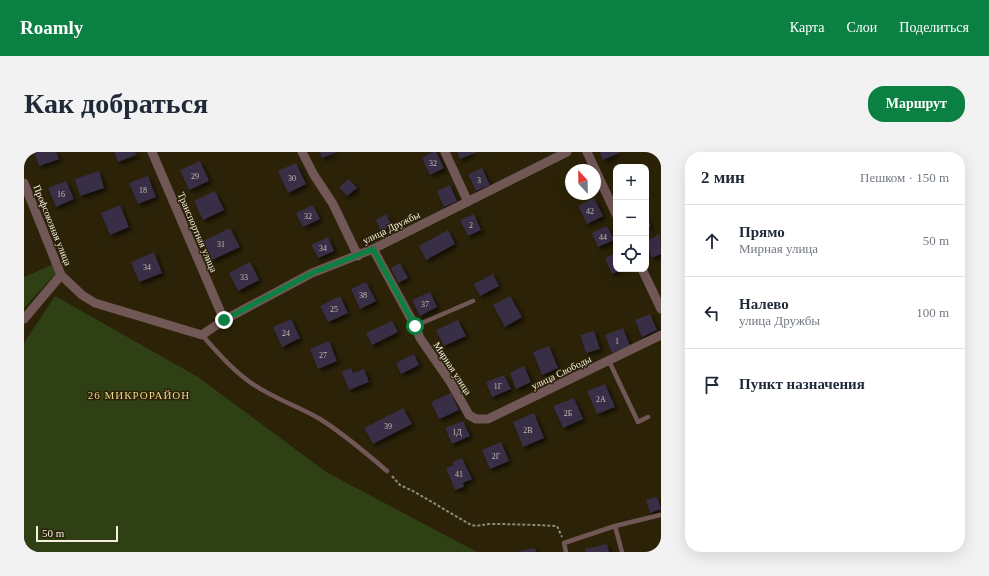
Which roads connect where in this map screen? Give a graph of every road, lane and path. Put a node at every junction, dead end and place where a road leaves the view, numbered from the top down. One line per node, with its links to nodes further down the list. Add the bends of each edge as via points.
1 (152, 152): 16 (street, Транспортная улица)
2 (302, 152): 10 (street, via 333,204)
3 (445, 152): 7 (street)
4 (568, 152): 7 (street, улица Дружбы)
5 (587, 152): 8 (street)
6 (24, 183): 12 (street, Профсоюзная улица)
7 (468, 202): 9 (street, улица Дружбы)
8 (613, 208)
9 (373, 249): 10 (street, улица Дружбы); 17 (street, Мирная улица)
10 (358, 256): 16 (street, улица Дружбы, via 312,273)
11 (643, 272): 14 (street)
12 (61, 275): 15 (street); 18 (street, via 82,295 95,303)
13 (473, 301): 17 (lane)
14 (661, 309)
15 (24, 319)
16 (224, 320): 18 (street, улица Дружбы)
17 (415, 326): 21 (street, Мирная улица)
18 (202, 335): 23 (lane, via 247,380 276,398 319,419 351,440)
19 (661, 335): 20 (street, улица Свободы)
20 (609, 361): 21 (street, улица Свободы, via 488,419 476,419); 22 (lane, via 638,422)
21 (469, 415)
22 (648, 417)
23 (387, 471): 26 (path, via 400,485 471,525 557,526)
24 (660, 515): 25 (lane)
25 (615, 526): 26 (lane); 28 (lane)
26 (564, 543): 27 (lane)
27 (566, 552)
28 (622, 552)

